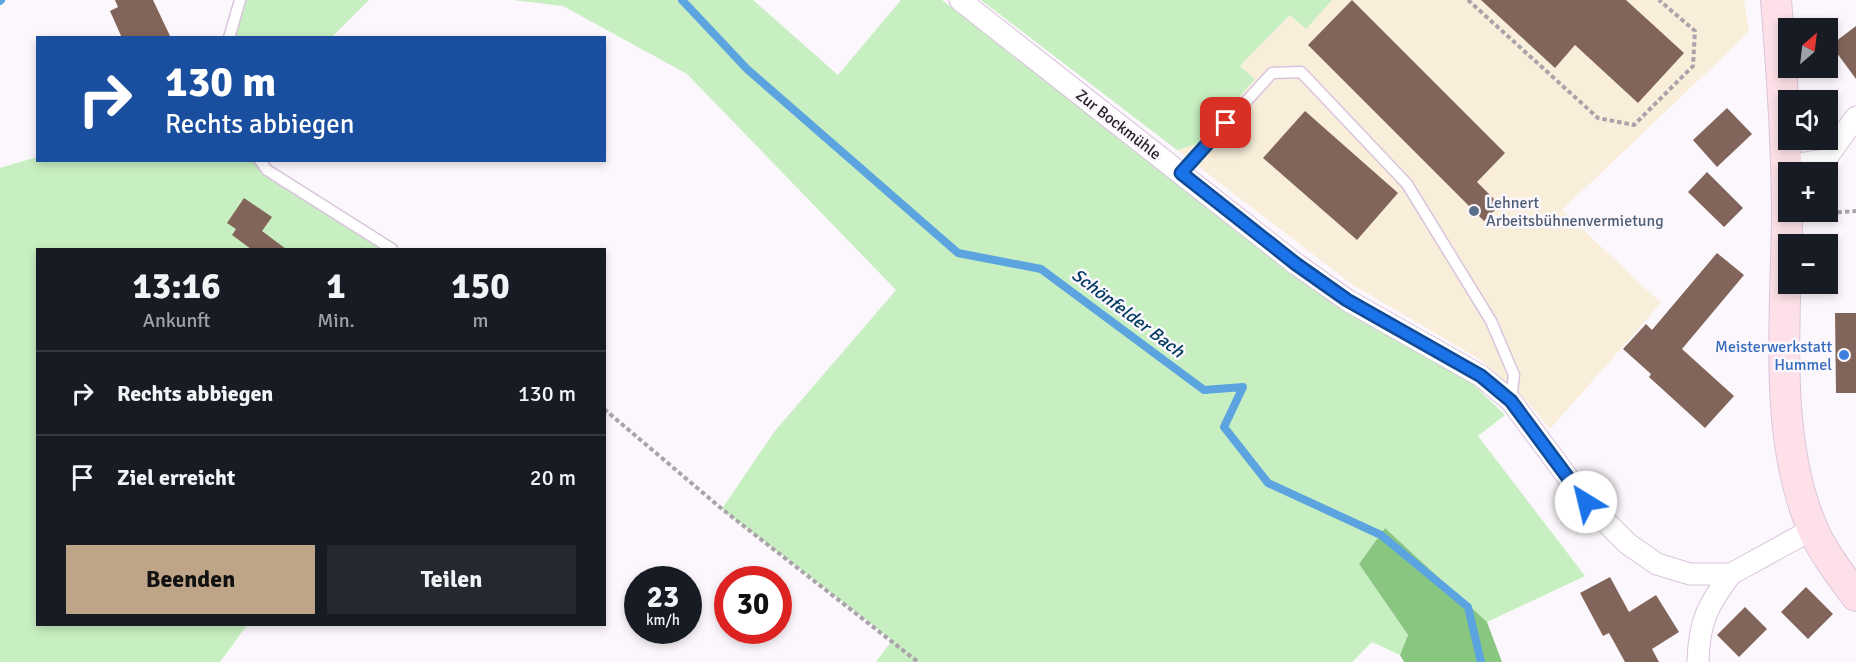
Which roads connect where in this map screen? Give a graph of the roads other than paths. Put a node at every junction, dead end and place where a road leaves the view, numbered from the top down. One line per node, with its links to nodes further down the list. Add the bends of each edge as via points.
1 (240, 0): 4 (lane)
2 (960, 0): 9 (street, Zur Bockmühle)
3 (1776, 0): 7 (street)
4 (230, 36)
5 (1856, 117): 8 (street, via 1825,160)
6 (261, 162): 11 (lane, via 267,170)
7 (1786, 162)
8 (1812, 162)
9 (1181, 173): 12 (street, Zur Bockmühle, via 1347,300 1481,376); 12 (lane, via 1272,73 1301,72 1407,184 1491,321 1514,375)
10 (1787, 222): 13 (street, via 1784,346 1790,439 1797,485)
11 (390, 248)
12 (1511, 401): 14 (street, Zur Bockmühle, via 1586,502 1628,544 1657,564 1690,574)
13 (1813, 529): 14 (street, Zur Bockmühle); 15 (street)
14 (1731, 574): 16 (street, Zur Bockmühle, via 1714,598 1699,631)
15 (1856, 596)
16 (1698, 662)

